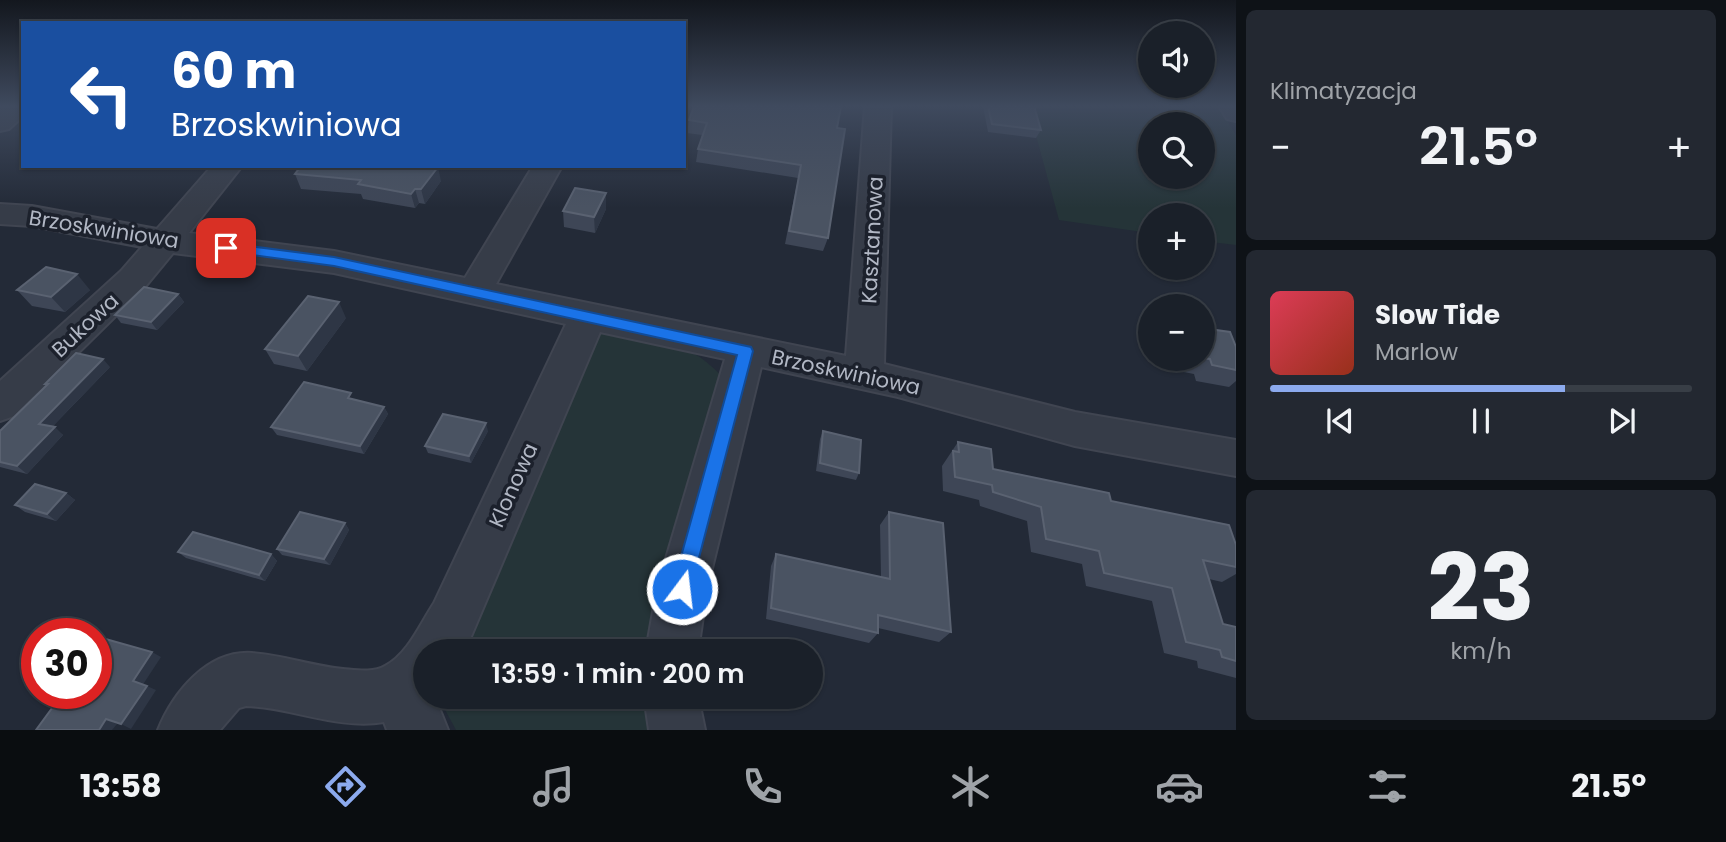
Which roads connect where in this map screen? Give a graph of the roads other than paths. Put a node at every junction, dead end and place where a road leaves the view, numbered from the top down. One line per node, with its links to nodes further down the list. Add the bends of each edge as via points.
1 (876, 140): 9 (street, Kasztanowa)
2 (226, 168): 5 (street, Bukowa)
3 (547, 168): 6 (street)
4 (0, 214): 5 (street, Brzoskwiniowa)
5 (165, 241): 6 (street, Brzoskwiniowa, via 334,262); 10 (street, Bukowa, via 133,279)
6 (473, 293): 7 (street, Brzoskwiniowa)
7 (588, 317): 8 (street, Brzoskwiniowa); 12 (street, Klonowa)
8 (746, 351): 9 (street, Brzoskwiniowa); 13 (street, via 682,589)
9 (864, 375): 11 (street, Brzoskwiniowa, via 1075,429)
10 (0, 405)
11 (1236, 458)
12 (441, 639)
13 (674, 639)
14 (413, 695): 16 (street, via 359,699 255,679 234,681 211,698)
15 (673, 709): 17 (street)
16 (186, 730)
17 (677, 730)

